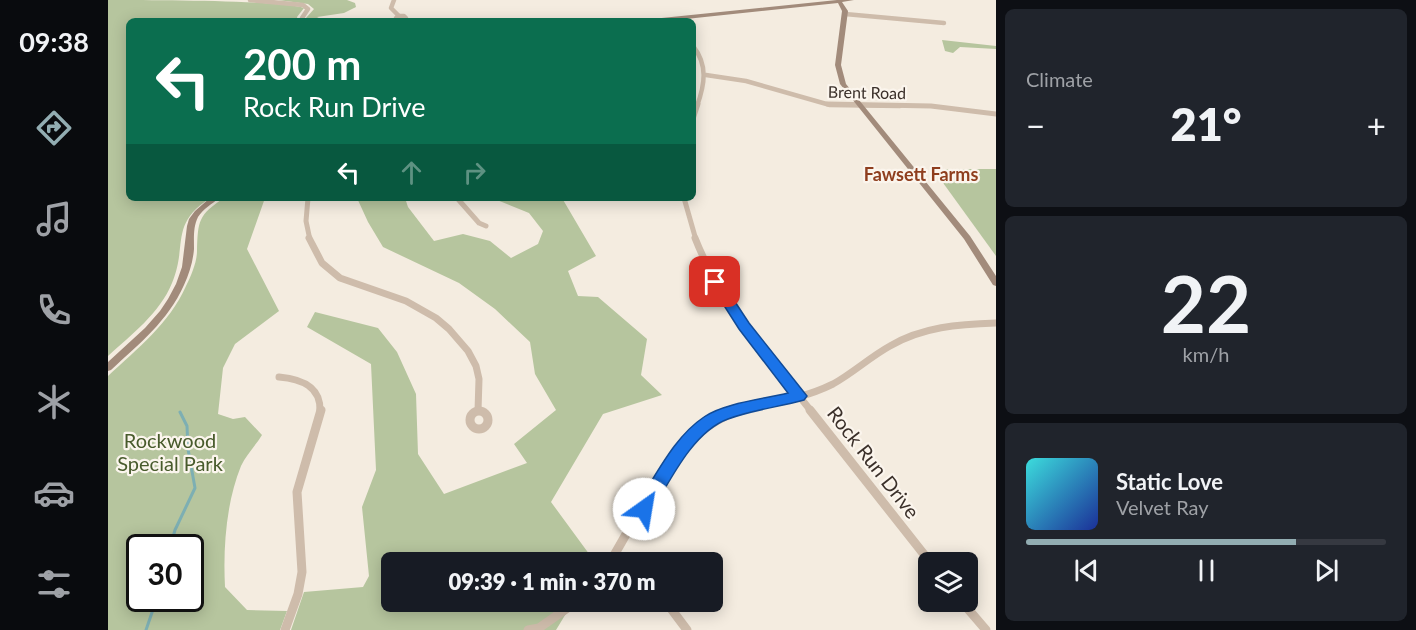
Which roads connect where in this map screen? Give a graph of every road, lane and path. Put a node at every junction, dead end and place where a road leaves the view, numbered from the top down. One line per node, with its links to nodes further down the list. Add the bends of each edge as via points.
1 (250, 0): 6 (street, via 303,5 308,9)
2 (394, 0): 5 (street, via 391,8)
3 (843, 1): 4 (street); 7 (street)
4 (845, 14): 8 (street); 11 (street, via 838,71)
5 (399, 16)
6 (302, 18)
7 (684, 18)
8 (944, 23)
9 (696, 50): 10 (street)
10 (706, 75): 11 (street, Brent Road, via 746,81 819,103); 12 (street)
11 (859, 105): 13 (street, Brent Road, via 931,105); 19 (street, via 967,238)
12 (696, 109)
13 (996, 114)
14 (211, 201): 21 (street, via 198,211 190,225 188,264 170,304 151,328)
15 (308, 201): 24 (street, via 308,234 319,261 330,273 407,300 445,324 461,342 477,367)
16 (460, 201): 18 (street)
17 (685, 201): 23 (street, Rock Run Drive, via 691,230 724,296)
18 (486, 226)
19 (996, 283)
20 (996, 323): 23 (street, via 960,324 905,337 844,379)
21 (108, 368)
22 (279, 377): 30 (street, via 306,382 320,402 320,417 296,495 302,572)
23 (799, 396): 25 (street, via 725,414 705,424 682,447); 26 (street, Rock Run Drive)
24 (478, 412)
25 (616, 552)
26 (922, 552)
27 (562, 612): 31 (street, via 539,628)
28 (674, 612): 32 (street)
29 (971, 612): 33 (street)
30 (285, 630)
31 (528, 630)
32 (687, 630)
33 (986, 630)

